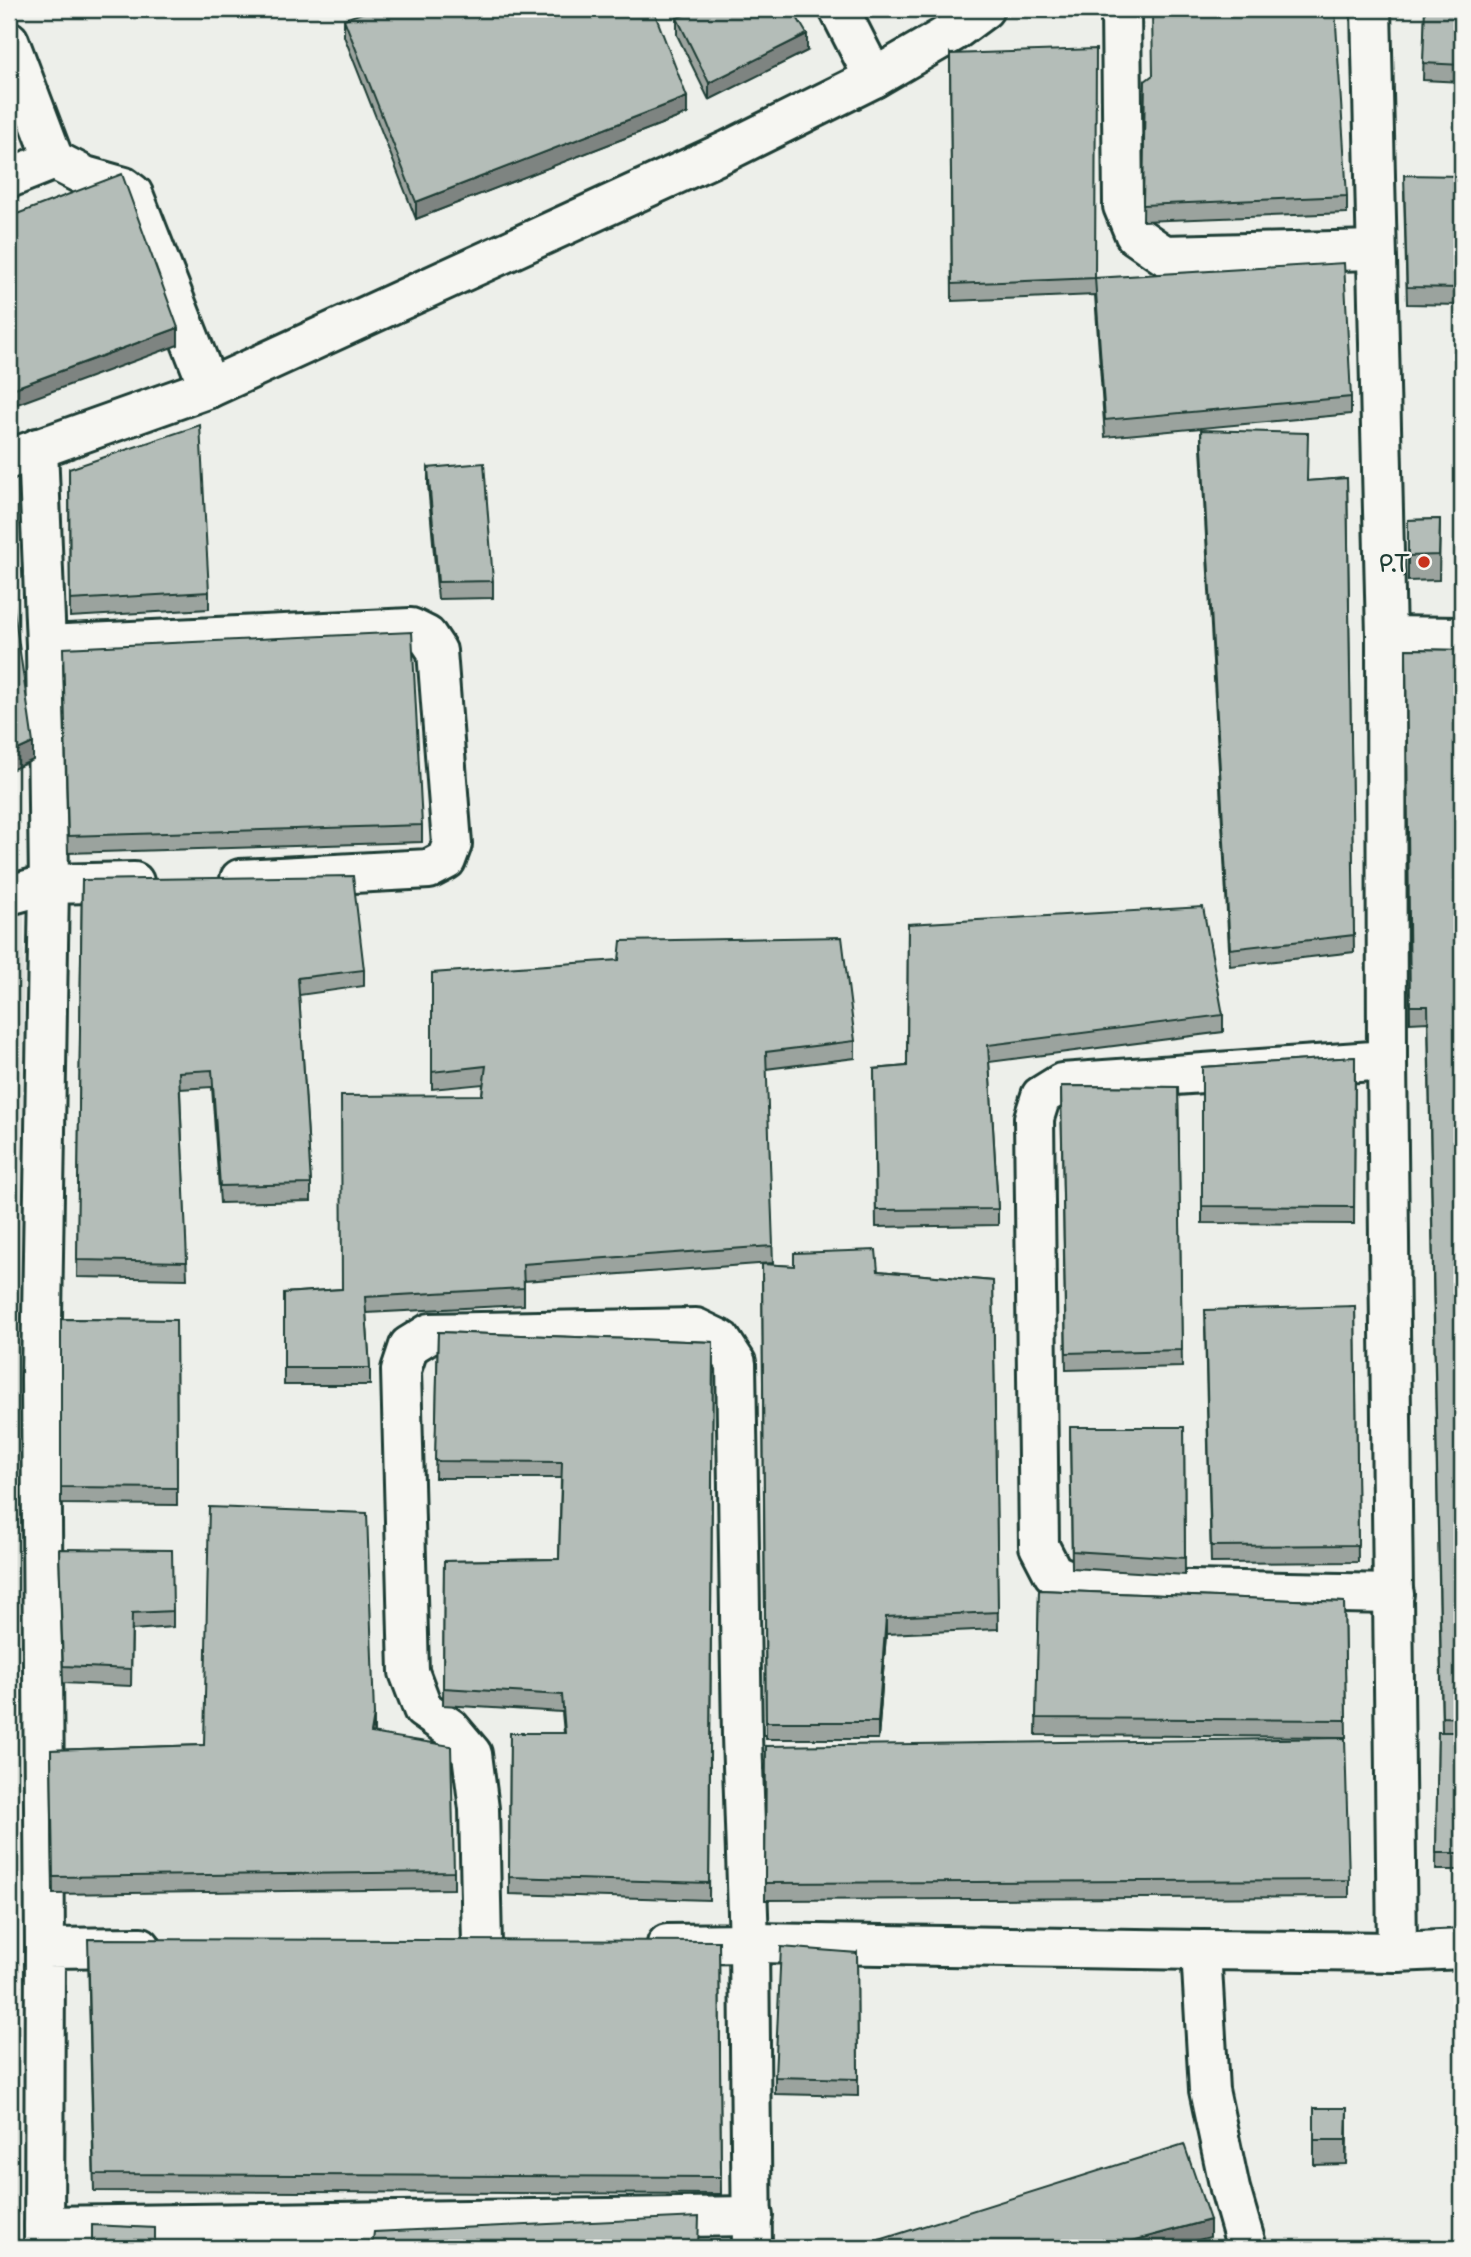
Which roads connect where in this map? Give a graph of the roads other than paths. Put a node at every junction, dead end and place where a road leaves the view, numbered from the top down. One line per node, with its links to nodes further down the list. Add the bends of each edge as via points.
1 (839, 9): 6 (street)
2 (984, 9): 6 (street)
3 (1121, 9): 9 (street, via 1123,206 1135,235 1164,255)
4 (1371, 9): 9 (street)
5 (9, 41): 7 (street)
6 (874, 78): 10 (street, via 716,156)
7 (54, 160): 8 (street); 10 (street, via 133,194)
8 (9, 178)
9 (1376, 250): 12 (street)
10 (209, 388): 11 (street)
11 (23, 453): 14 (street)
12 (1386, 636): 13 (street); 17 (street)
13 (1462, 637)
14 (46, 645): 15 (street); 15 (street, via 411,628 427,636 437,651 452,844 446,860 429,869)
15 (49, 884): 16 (street); 23 (street, via 41,1379)
16 (9, 895)
17 (1387, 1060): 18 (street); 18 (street, via 1062,1083 1041,1096 1034,1118 1035,1270 1039,1546 1053,1573 1088,1588)
18 (1394, 1594): 26 (street)
19 (749, 1943): 20 (street); 21 (street, via 736,1363 720,1340 696,1328 430,1334 409,1346 401,1370 409,1672 423,1709 450,1728 472,1754 479,1809 468,1945); 24 (street); 27 (street)
20 (629, 1944)
21 (522, 1945)
22 (182, 1947): 23 (street)
23 (45, 1948): 30 (street)
24 (1201, 1950): 26 (street); 31 (street, via 1209,2090)
25 (1462, 1950): 26 (street)
26 (1397, 1952)
27 (753, 2232): 28 (street)
28 (351, 2235): 29 (street)
29 (192, 2236): 30 (street)
30 (44, 2237)
31 (1247, 2248)

